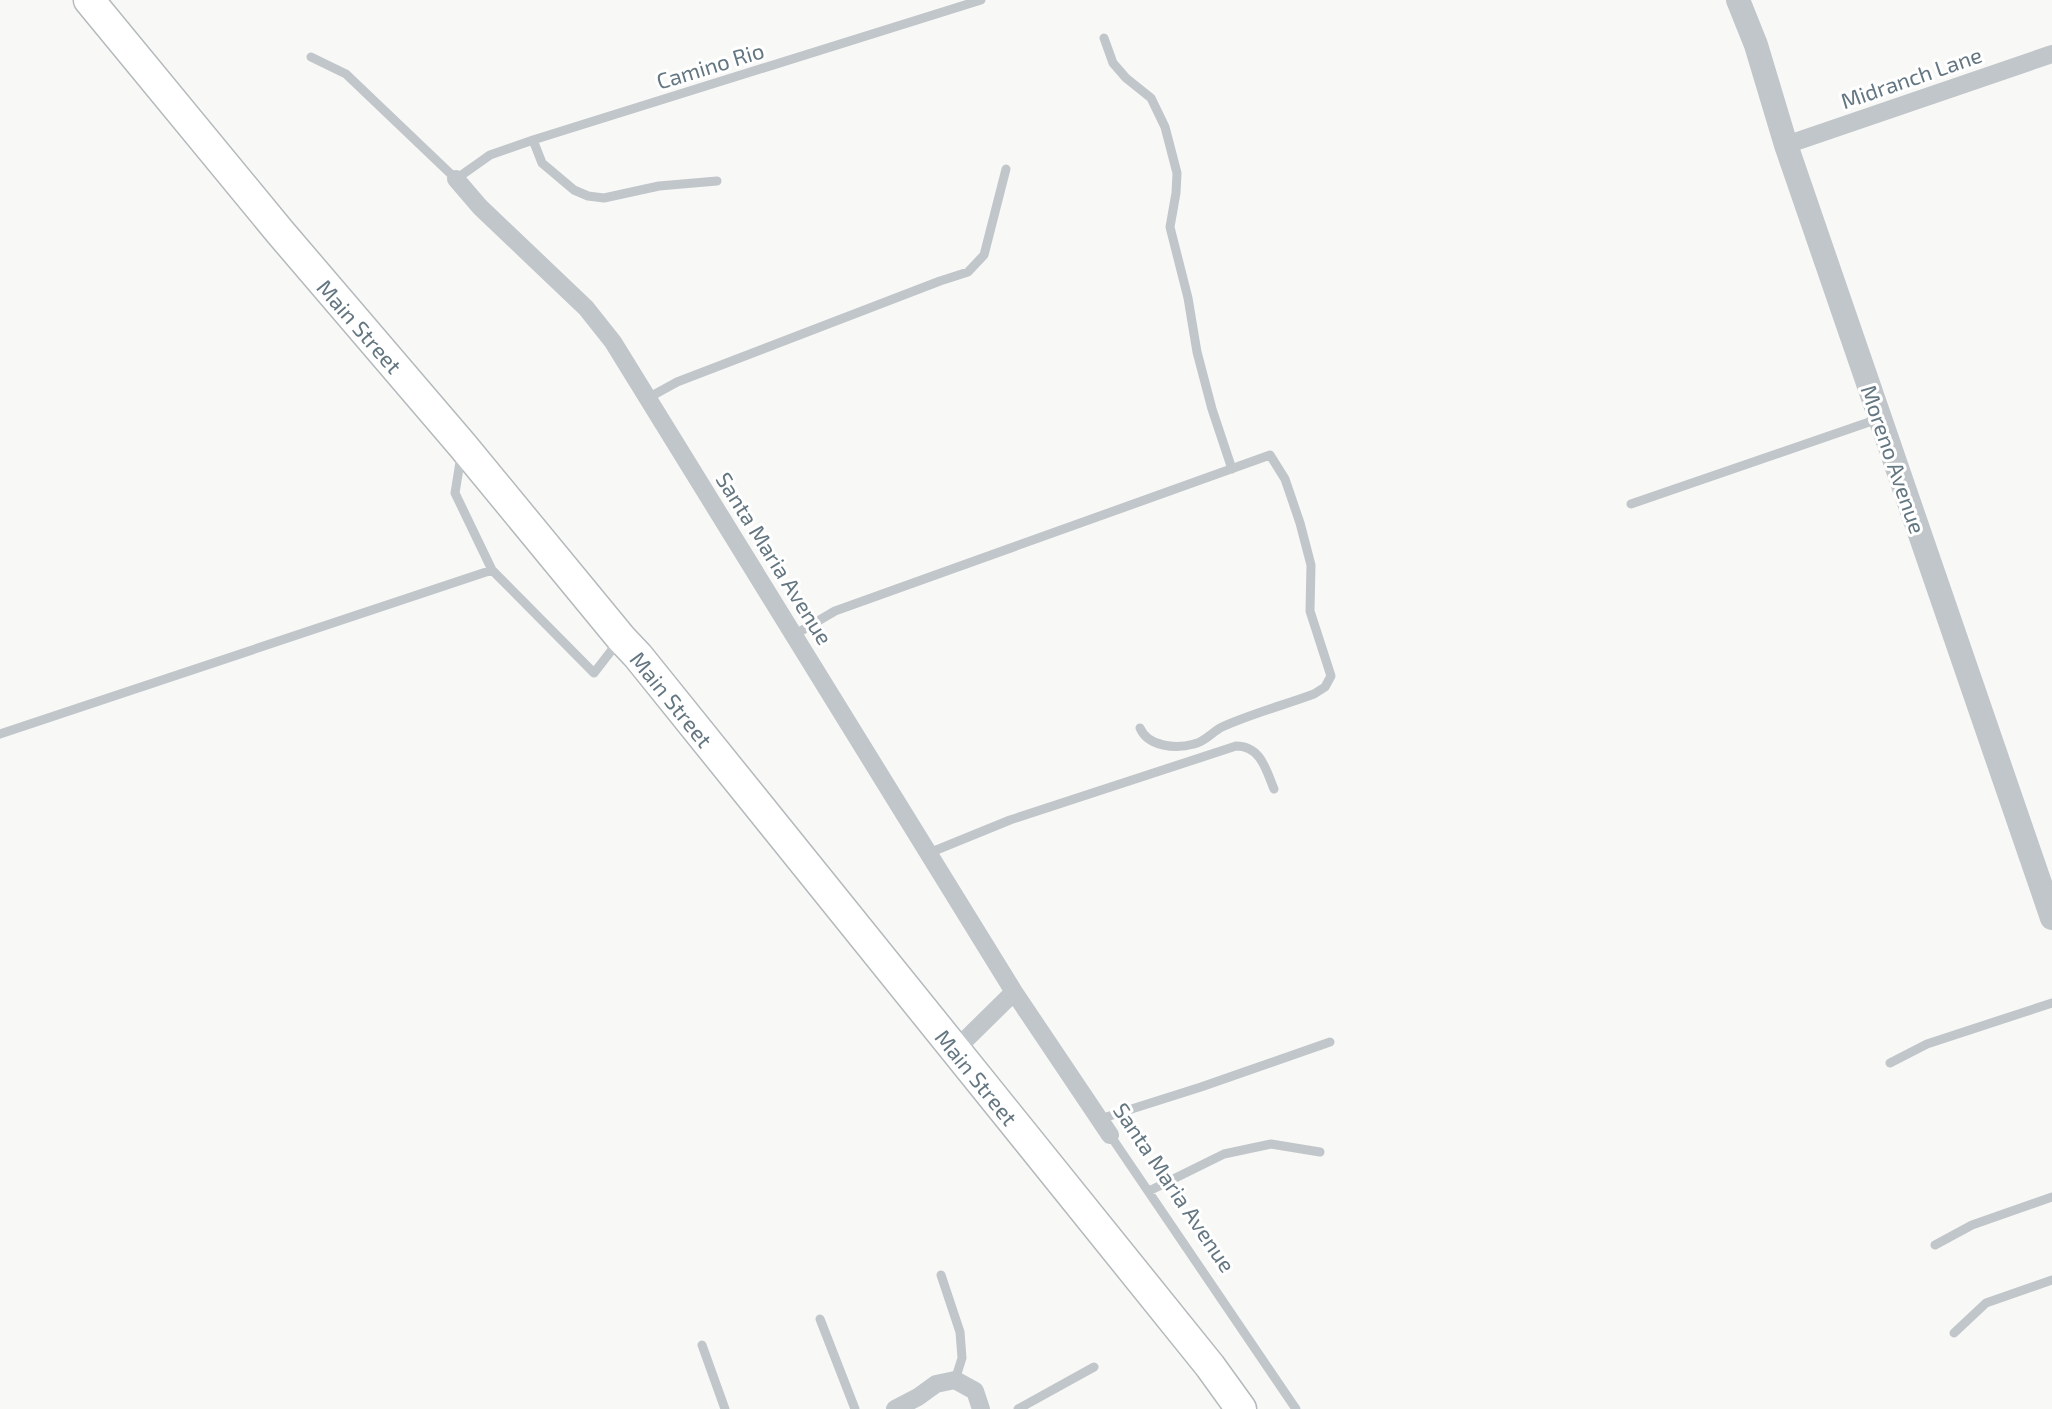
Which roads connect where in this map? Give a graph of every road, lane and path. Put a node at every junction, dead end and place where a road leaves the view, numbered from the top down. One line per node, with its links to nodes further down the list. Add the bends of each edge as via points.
1 (89, 0): 14 (main road, Main Street)
2 (981, 0): 7 (lane, Camino Rio)
3 (1738, 0): 8 (street, Moreno Avenue)
4 (1104, 38): 15 (lane, via 1113,63 1151,98 1165,127 1177,173 1170,227 1197,352)
5 (2052, 54): 8 (street, Midranch Lane)
6 (311, 57): 10 (lane, via 346,74)
7 (533, 140): 10 (lane, Camino Rio, via 490,155); 11 (lane, via 542,163 574,190 588,196 604,198 659,186)
8 (1786, 145): 13 (street, Moreno Avenue)
9 (1006, 169): 12 (lane, via 984,255 968,272 677,382)
10 (456, 179): 12 (street, Santa Maria Avenue, via 586,308)
11 (717, 181)
12 (648, 398): 18 (street, Santa Maria Avenue)
13 (1880, 418): 16 (lane); 24 (street, Moreno Avenue)
14 (463, 446): 17 (lane, via 455,493); 19 (main road, Main Street)
15 (1232, 469): 18 (lane, via 834,610); 20 (lane, via 1270,455 1285,479 1311,565 1310,610 1331,676 1325,687 1314,694 1222,727 1196,744 1161,744 1149,740)
16 (1631, 504)
17 (492, 570): 19 (lane, via 594,673); 21 (lane)
18 (794, 634): 23 (street, Santa Maria Avenue)
19 (621, 638): 28 (main road, Main Street)
20 (1140, 728)
21 (0, 734)
22 (1274, 789): 23 (lane, via 1260,757 1252,749 1236,746 1010,820)
23 (929, 853): 25 (street, Santa Maria Avenue)
24 (2052, 918)
25 (1014, 992): 28 (street); 30 (street, Santa Maria Avenue)
26 (2052, 1003): 29 (lane, via 1927,1044)
27 (1330, 1042): 30 (lane)
28 (955, 1050): 48 (main road, Main Street)
29 (1890, 1063)
30 (1100, 1119): 31 (street, Santa Maria Avenue)
31 (1110, 1135): 33 (lane, Santa Maria Avenue)
32 (1320, 1152): 33 (lane, via 1271,1144 1224,1154)
33 (1149, 1191): 49 (lane, Santa Maria Avenue)
34 (2052, 1197): 35 (lane, via 1972,1225)
35 (1935, 1245)
36 (941, 1275): 42 (lane, via 960,1332 962,1358)
37 (2052, 1280): 39 (lane, via 1986,1303)
38 (820, 1319): 44 (lane)
39 (1953, 1333)
40 (702, 1345): 43 (lane)
41 (1094, 1367): 47 (lane)
42 (955, 1380): 45 (street, via 936,1384); 46 (street, via 975,1391)
43 (725, 1409)
44 (855, 1409)
45 (896, 1409)
46 (981, 1409)
47 (1018, 1409)
48 (1241, 1409)
49 (1296, 1409)

